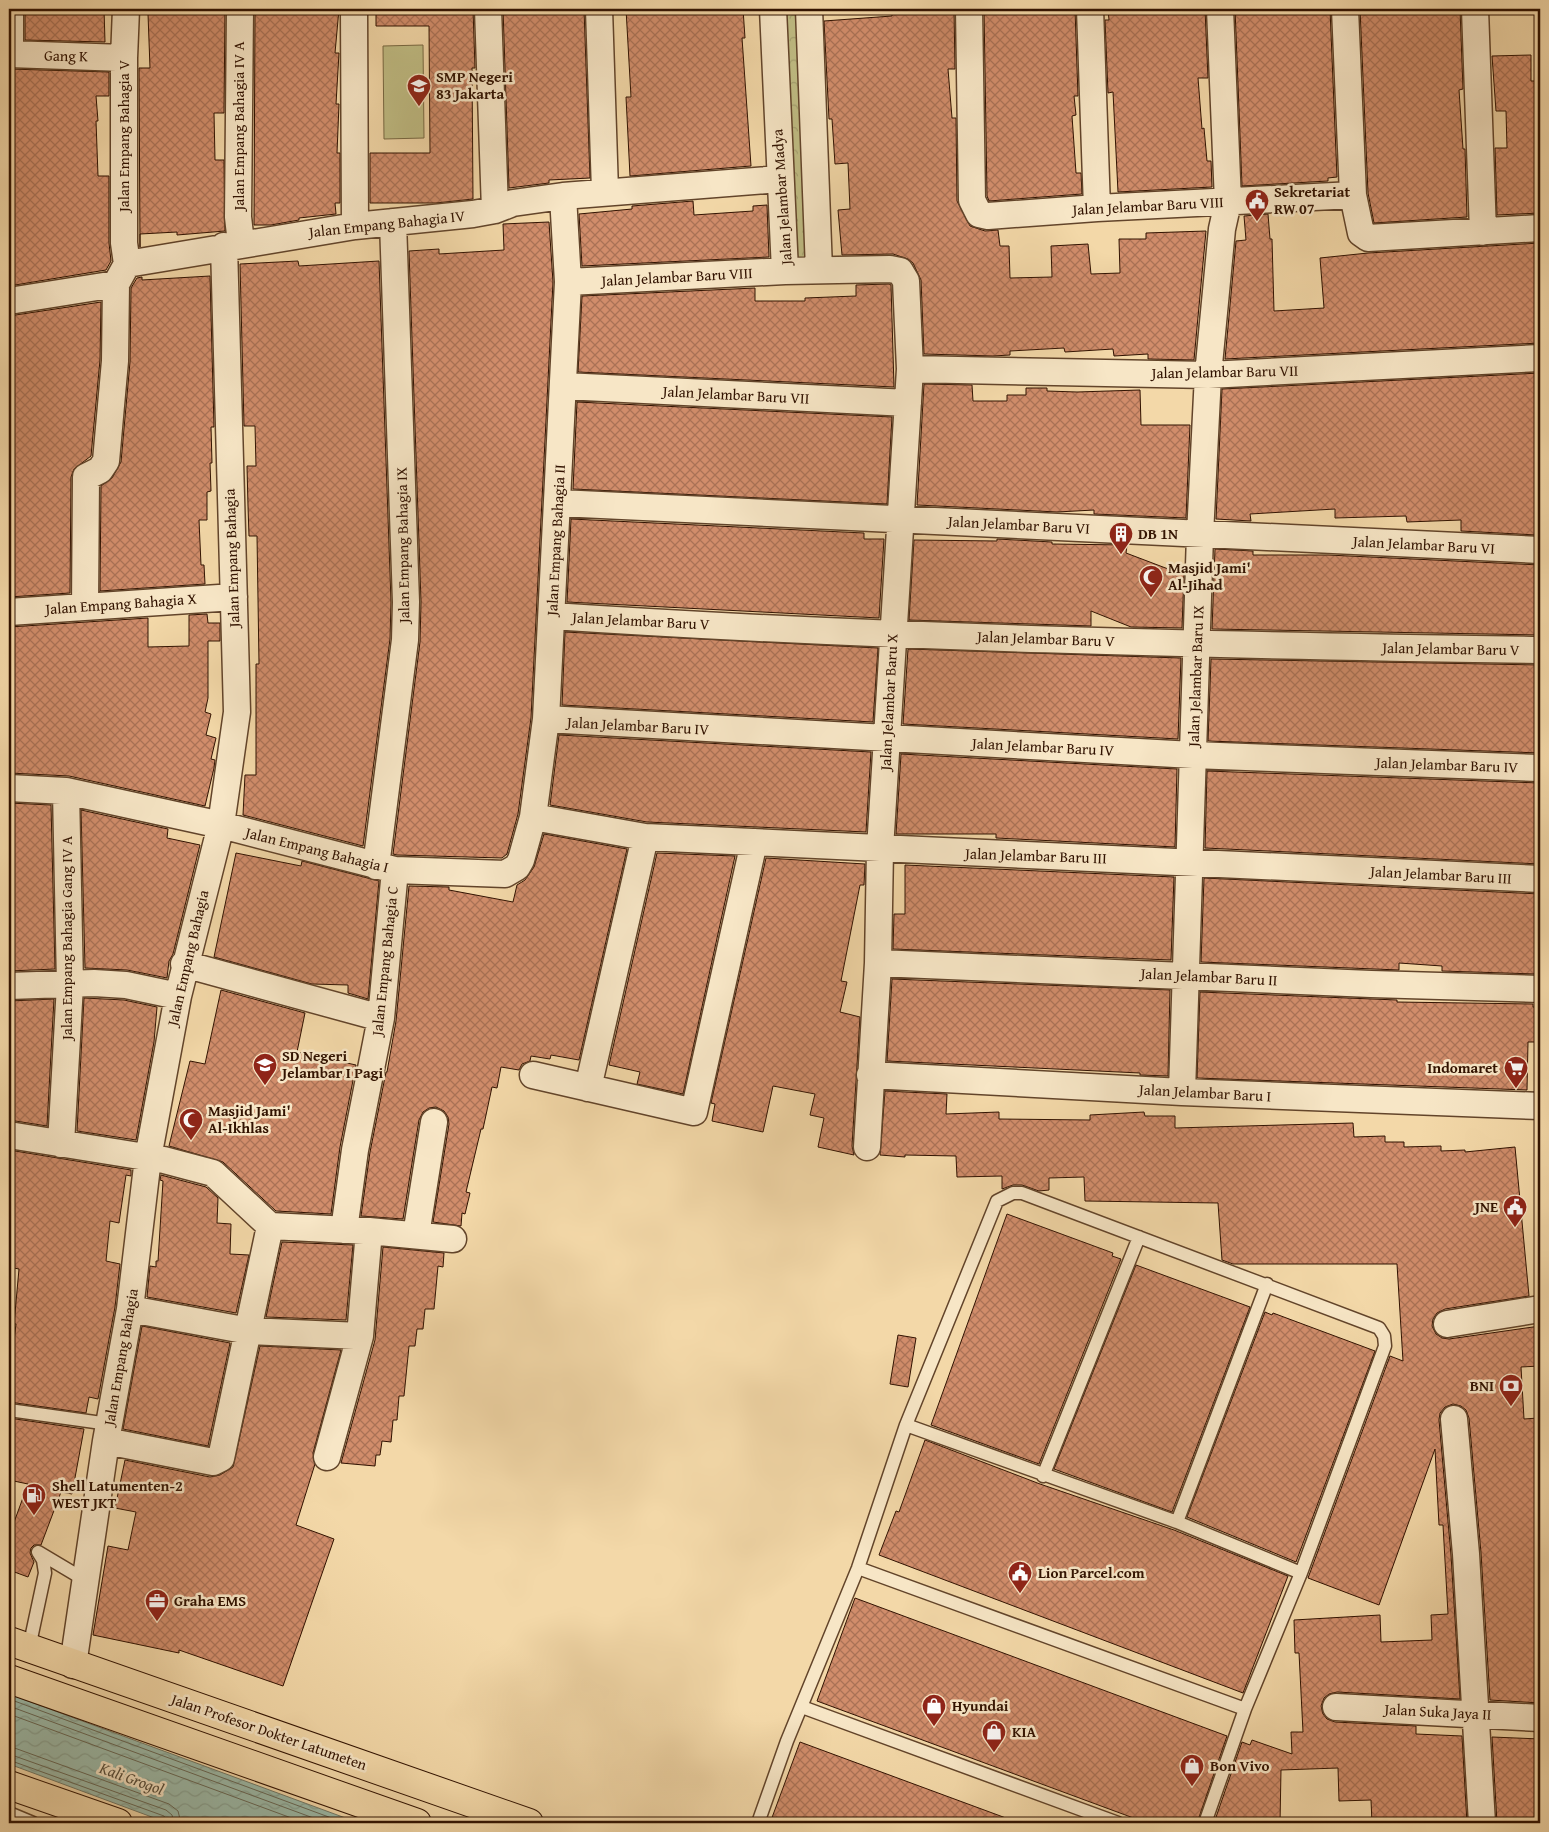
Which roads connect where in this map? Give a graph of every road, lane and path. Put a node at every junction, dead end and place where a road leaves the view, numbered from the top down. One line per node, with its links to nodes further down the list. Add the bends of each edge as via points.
1 (10, 9): 14 (street)
2 (126, 9): 15 (street, Jalan Empang Bahagia V)
3 (240, 9): 27 (street, Jalan Empang Bahagia IV A, via 238,217)
4 (354, 9): 23 (street)
5 (488, 9): 22 (street)
6 (599, 9): 17 (street)
7 (773, 9): 16 (street, Jalan Jelambar Madya)
8 (809, 9): 28 (street)
9 (968, 9): 21 (street, Jalan Jelambar Baru VIII, via 972,200 979,214)
10 (1090, 9): 21 (street)
11 (1220, 9): 20 (street, Jalan Jelambar Baru IX)
12 (1345, 9): 18 (street)
13 (1475, 9): 26 (street)
14 (10, 54): 15 (street, Gang K)
15 (124, 58): 30 (street, Jalan Empang Bahagia V, via 124,242)
16 (779, 179): 17 (street, Jalan Empang Bahagia IV); 29 (street, Jalan Jelambar Madya)
17 (605, 191): 19 (street, Jalan Empang Bahagia IV)
18 (1353, 195): 20 (street, Jalan Jelambar Baru VIII); 26 (street, via 1364,237)
19 (563, 196): 22 (street, Jalan Empang Bahagia IV, via 513,203); 31 (street, Jalan Empang Bahagia II)
20 (1228, 202): 21 (street, Jalan Jelambar Baru VIII); 35 (street, Jalan Jelambar Baru IX, via 1222,229)
21 (1097, 208)
22 (496, 210): 24 (street, Jalan Empang Bahagia IV)
23 (356, 214): 24 (street, Jalan Empang Bahagia IV); 27 (street, Jalan Empang Bahagia IV)
24 (393, 222): 61 (street, Jalan Empang Bahagia IX, via 406,602)
25 (1540, 228): 26 (street)
26 (1483, 232)
27 (232, 245): 30 (street, Jalan Empang Bahagia IV); 42 (street, Jalan Empang Bahagia)
28 (819, 270): 29 (street, Jalan Jelambar Madya); 34 (street, Jalan Jelambar Baru X, via 900,271 906,281)
29 (785, 271): 31 (street, Jalan Jelambar Baru VIII)
30 (121, 274): 32 (street, Jalan Empang Bahagia IV); 43 (street, Jalan Empang Bahagia V, via 106,462 100,470 86,477)
31 (568, 282): 36 (street, Jalan Empang Bahagia II)
32 (9, 301)
33 (1540, 358): 35 (street, Jalan Jelambar Baru VII)
34 (910, 369): 35 (street, Jalan Jelambar Baru VII); 37 (street, Jalan Jelambar Baru X)
35 (1208, 375): 40 (street, Jalan Jelambar Baru IX)
36 (564, 386): 37 (street, Jalan Jelambar Baru VII); 38 (street, Jalan Empang Bahagia II)
37 (908, 403): 39 (street, Jalan Jelambar Baru X)
38 (559, 503): 39 (street, Jalan Jelambar Baru VI); 45 (street, Jalan Empang Bahagia II)
39 (901, 519): 40 (street, Jalan Jelambar Baru VI); 46 (street, Jalan Jelambar Baru X)
40 (1200, 535): 41 (street, Jalan Jelambar Baru VI); 47 (street, Jalan Jelambar Baru IX)
41 (1540, 550)
42 (234, 598): 43 (street, Jalan Empang Bahagia X); 56 (street, Jalan Empang Bahagia, via 237,712)
43 (85, 608): 44 (street, Jalan Empang Bahagia X)
44 (9, 612)
45 (552, 616): 46 (street, Jalan Jelambar Baru V); 49 (street, Jalan Empang Bahagia II)
46 (894, 634): 47 (street, Jalan Jelambar Baru V); 50 (street, Jalan Jelambar Baru X)
47 (1197, 645): 48 (street, Jalan Jelambar Baru V); 51 (street, Jalan Jelambar Baru IX)
48 (1540, 650)
49 (546, 719): 50 (street, Jalan Jelambar Baru IV); 55 (street, Jalan Empang Bahagia II)
50 (888, 738): 51 (street, Jalan Jelambar Baru IV); 59 (street, Jalan Jelambar Baru X)
51 (1193, 755): 52 (street, Jalan Jelambar Baru IV); 60 (street, Jalan Jelambar Baru IX)
52 (1540, 768)
53 (9, 788): 54 (street, Jalan Empang Bahagia I)
54 (66, 791): 56 (street, Jalan Empang Bahagia I); 67 (street, Jalan Empang Bahagia Gang IV A)
55 (534, 817): 57 (street, Jalan Jelambar Baru III); 62 (street, Jalan Empang Bahagia II, via 521,860)
56 (221, 826): 61 (street, Jalan Empang Bahagia I); 65 (street, Jalan Empang Bahagia)
57 (645, 837): 58 (street, Jalan Jelambar Baru III); 74 (street)
58 (754, 842): 59 (street, Jalan Jelambar Baru III); 74 (street, via 694,1112)
59 (880, 850): 60 (street, Jalan Jelambar Baru III); 64 (street, Jalan Jelambar Baru X)
60 (1189, 862): 63 (street, Jalan Jelambar Baru III); 66 (street, Jalan Jelambar Baru IX)
61 (385, 868): 62 (street, Jalan Empang Bahagia I); 71 (street, Jalan Empang Bahagia C)
62 (505, 874)
63 (1540, 879)
64 (878, 963): 66 (street, Jalan Jelambar Baru II); 73 (street, Jalan Jelambar Baru X)
65 (184, 964): 70 (street, Jalan Empang Bahagia); 71 (street)
66 (1184, 975): 69 (street, Jalan Jelambar Baru II); 75 (street, Jalan Jelambar Baru IX)
67 (70, 985): 68 (street); 70 (street, via 126,985); 79 (street, Jalan Empang Bahagia Gang IV A)
68 (9, 986)
69 (1540, 988)
70 (178, 996): 81 (street, Jalan Empang Bahagia)
71 (381, 1018): 83 (street, Jalan Empang Bahagia C, via 355,1150)
72 (533, 1075): 74 (street)
73 (870, 1075): 75 (street, Jalan Jelambar Baru I); 80 (street, Jalan Jelambar Baru X)
74 (588, 1088)
75 (1182, 1092): 76 (street, Jalan Jelambar Baru I)
76 (1540, 1106)
77 (434, 1122): 84 (street)
78 (9, 1135): 79 (street)
79 (61, 1144): 81 (street)
80 (867, 1146)
81 (148, 1158): 82 (street, via 213,1173); 88 (street, Jalan Empang Bahagia)
82 (270, 1226): 83 (street); 91 (street)
83 (357, 1231): 84 (street); 92 (street, Jalan Empang Bahagia C)
84 (416, 1235): 86 (street)
85 (1139, 1237): 87 (lane); 95 (lane, via 1022,1193 1013,1193 997,1201); 98 (lane)
86 (453, 1239)
87 (1267, 1284): 99 (lane); 101 (lane, via 1379,1328 1384,1336 1385,1346)
88 (130, 1309): 91 (street); 96 (street, Jalan Empang Bahagia)
89 (1540, 1310): 90 (street)
90 (1447, 1324)
91 (249, 1331): 92 (street); 96 (street, via 219,1461)
92 (360, 1336): 97 (street, Jalan Empang Bahagia C)
93 (9, 1410): 96 (lane)
94 (1454, 1419): 109 (street)
95 (906, 1425): 98 (lane); 100 (lane)
96 (108, 1433): 102 (street, Jalan Empang Bahagia)
97 (326, 1458)
98 (1043, 1476): 99 (lane)
99 (1177, 1522): 101 (lane)
100 (858, 1568): 106 (lane); 108 (lane)
101 (1301, 1573): 108 (lane)
102 (85, 1580): 103 (lane, via 38,1552 45,1573); 104 (street, Jalan Empang Bahagia)
103 (19, 1645): 104 (highway, Jalan Profesor Dokter Latumeten)
104 (73, 1665): 116 (highway, Jalan Profesor Dokter Latumeten)
105 (9, 1679): 115 (highway)
106 (802, 1707): 117 (lane); 118 (lane)
107 (1336, 1707): 109 (street, Jalan Suka Jaya II)
108 (1245, 1709): 119 (lane)
109 (1475, 1714): 110 (street, Jalan Suka Jaya II); 120 (street)
110 (1540, 1718)
111 (9, 1785): 114 (highway)
112 (9, 1813): 113 (lane)
113 (33, 1823)
114 (118, 1823)
115 (417, 1823)
116 (529, 1823)
117 (758, 1823)
118 (1118, 1823)
119 (1205, 1823)
120 (1482, 1823)

